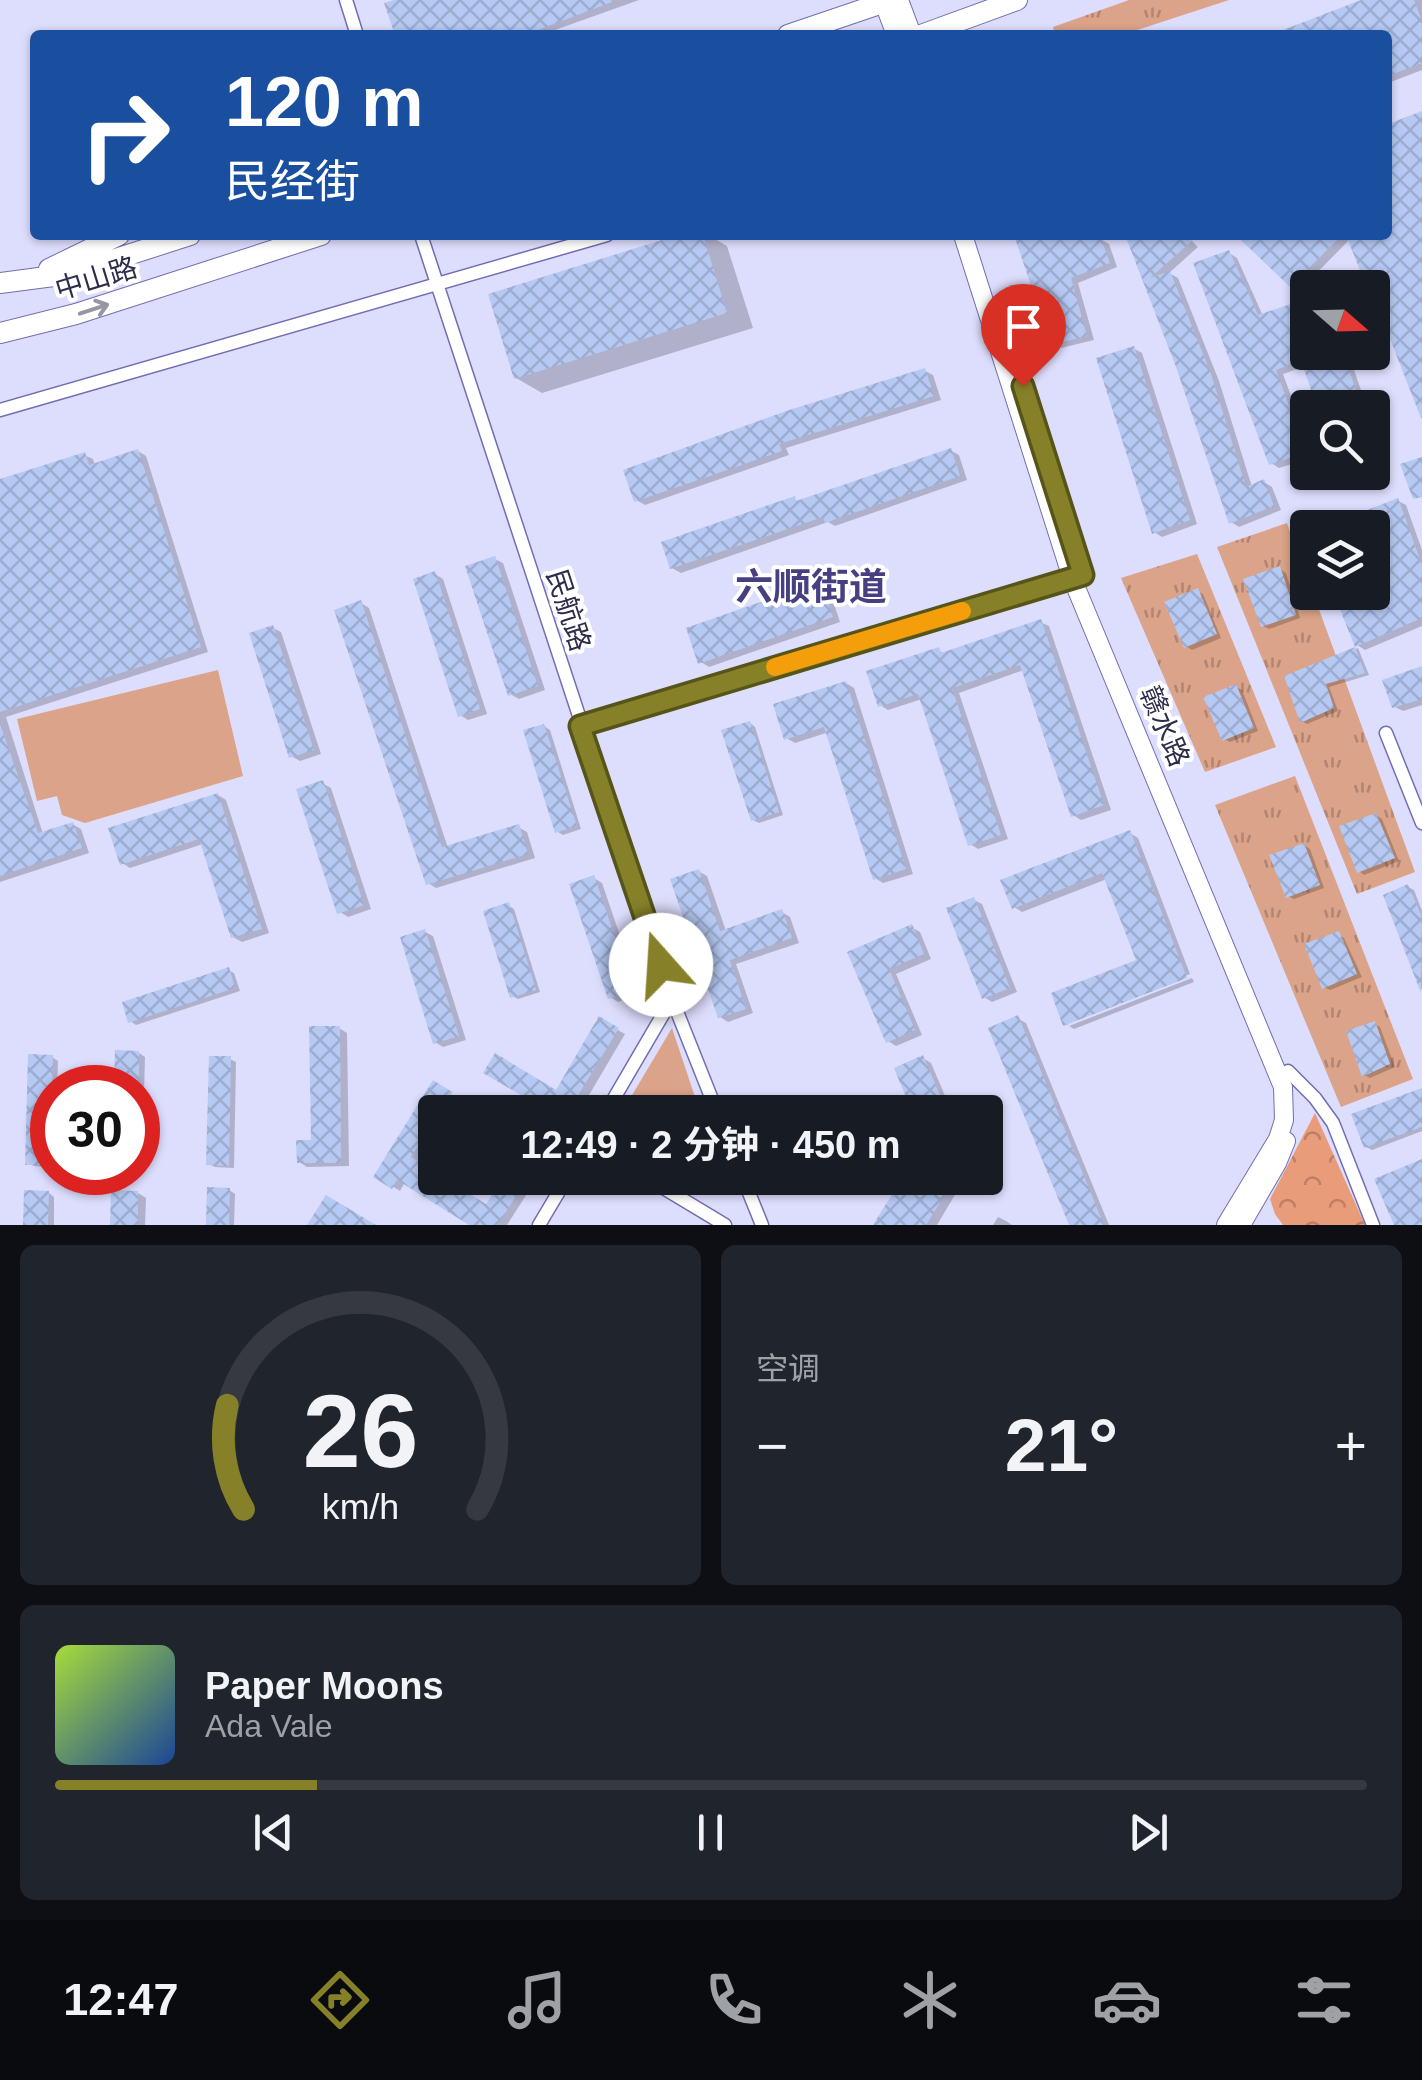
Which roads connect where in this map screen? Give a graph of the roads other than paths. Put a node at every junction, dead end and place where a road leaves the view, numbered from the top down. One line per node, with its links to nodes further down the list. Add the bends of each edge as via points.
1 (346, 0): 4 (street)
2 (1017, 0): 8 (main road)
3 (891, 1): 5 (main road); 6 (main road); 7 (main road)
4 (356, 30)
5 (803, 30)
6 (895, 30)
7 (909, 30)
8 (935, 30)
9 (108, 240): 16 (main road)
10 (174, 240): 16 (main road, 中山路, via 69,274)
11 (305, 240): 19 (main road, 中山路, one-way to 11)
12 (423, 240): 18 (street, 民航路)
13 (590, 240): 18 (street)
14 (965, 240): 21 (main road, 赣水路)
15 (976, 240): 21 (main road, 赣水路)
16 (28, 278): 17 (main road, 中山路)
17 (0, 284)
18 (437, 285): 20 (street); 22 (street, 民航路)
19 (0, 332)
20 (0, 410)
21 (1077, 576): 22 (street); 26 (main road, 赣水路); 35 (main road, 赣水路, via 1283,1087 1278,1139)
22 (580, 726): 25 (street, 民航路)
23 (1386, 733): 24 (street)
24 (1422, 823)
25 (672, 999): 27 (street); 28 (street, 民航路)
26 (1288, 1072): 36 (main road, 赣水路, via 1294,1121); 37 (street, 赣水路, via 1333,1123)
27 (616, 1095)
28 (710, 1095)
29 (557, 1195): 32 (street)
30 (675, 1195): 33 (street)
31 (750, 1195): 34 (street)
32 (539, 1225)
33 (725, 1225)
34 (762, 1225)
35 (1226, 1225)
36 (1242, 1225)
37 (1372, 1225)

